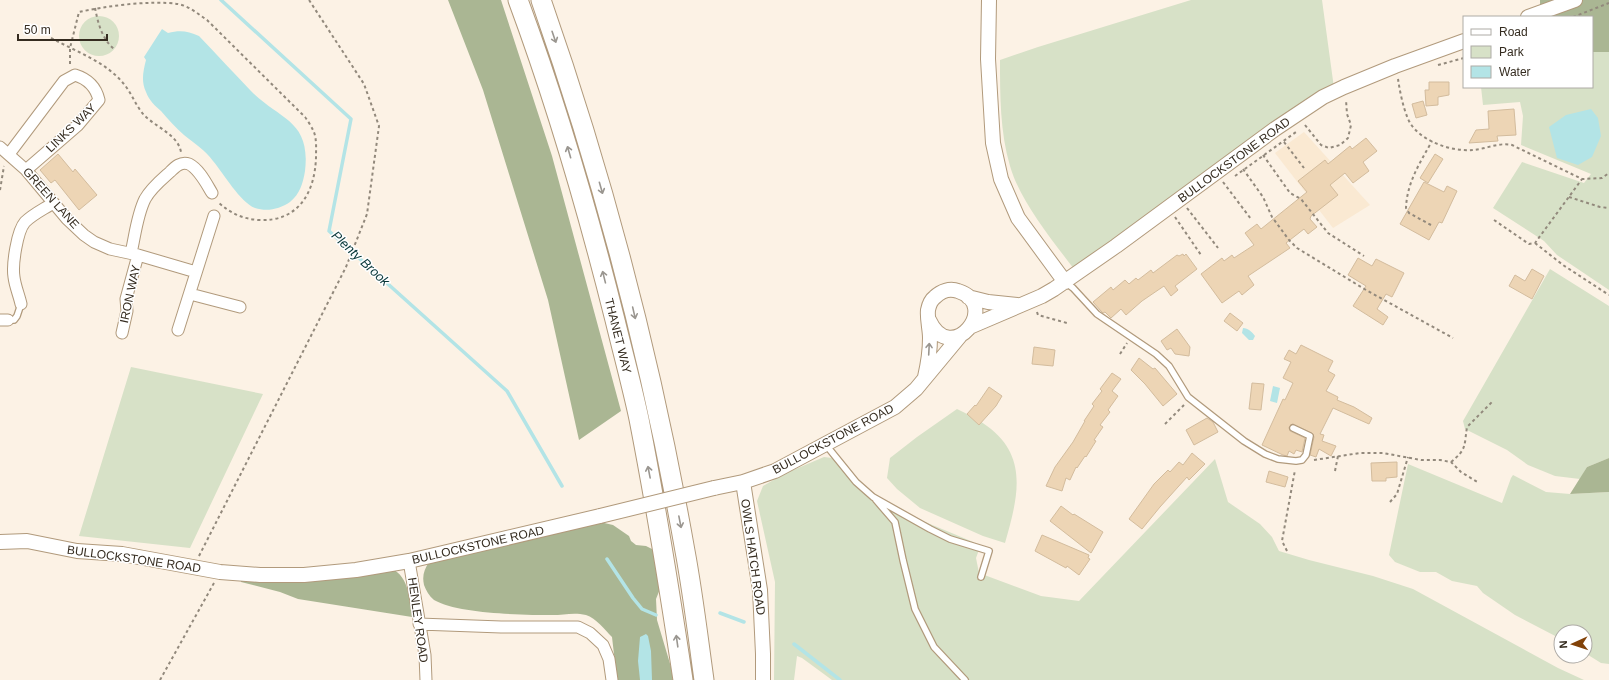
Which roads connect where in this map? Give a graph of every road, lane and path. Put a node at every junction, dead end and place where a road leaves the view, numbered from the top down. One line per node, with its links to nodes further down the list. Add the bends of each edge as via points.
1 (309, 0): 88 (path, via 364,84 378,126 367,214 349,259)
2 (518, 0): 95 (highway, THANET WAY, one-way to 2, via 665,557 639,418 567,144)
3 (541, 0): 96 (highway, THANET WAY, one-way to 96, via 584,128 623,267 658,413 684,544)
4 (989, 0): 52 (street, via 988,59 993,143 1001,179 1018,218)
5 (1575, 0): 8 (street)
6 (1609, 3): 9 (path)
7 (95, 8): 12 (path, via 79,12); 13 (path, via 106,41); 36 (path, via 140,2 168,2 193,10 208,20 305,117 314,131 316,174 305,199 286,216 275,220 248,219 227,210)
8 (1531, 16)
9 (1576, 16)
10 (51, 38): 12 (path)
11 (1463, 41): 19 (street, BULLOCKSTONE ROAD, via 1344,87 1323,98)
12 (70, 48): 17 (path); 27 (path, via 105,67 124,83 145,116 180,147)
13 (114, 49)
14 (1463, 58): 15 (path)
15 (1434, 67)
16 (1404, 76): 22 (path, via 1398,78 1409,121)
17 (70, 77): 25 (street, via 64,81); 29 (street, LINKS WAY, via 75,74 85,78 97,92 99,100 78,124)
18 (1340, 101): 19 (path, via 1346,98 1347,114 1352,125 1348,138 1340,145 1329,148 1321,145)
19 (1301, 119): 20 (street, BULLOCKSTONE ROAD); 21 (path)
20 (1275, 129): 21 (path); 24 (street, BULLOCKSTONE ROAD)
21 (1284, 141): 24 (path); 28 (path)
22 (1432, 141): 33 (path, via 1459,151 1505,143); 45 (path, via 1412,178 1406,208 1409,213)
23 (0, 147): 25 (street, GREEN LANE)
24 (1260, 150): 26 (street, BULLOCKSTONE ROAD); 30 (path); 50 (path, via 1290,192 1300,199 1328,233)
25 (9, 154): 29 (street, GREEN LANE); 35 (path, via 4,162)
26 (1235, 159): 30 (path); 38 (street, BULLOCKSTONE ROAD)
27 (183, 163): 36 (street, via 196,169); 48 (street, IRON WAY, via 177,165 145,200 138,221)
28 (1304, 168)
29 (26, 170): 39 (street, GREEN LANE)
30 (1244, 170): 32 (path); 68 (path, via 1263,197 1272,217 1297,248 1338,274)
31 (1609, 173): 33 (path, via 1602,178)
32 (1230, 179)
33 (1582, 179): 37 (path)
34 (1224, 183): 43 (path)
35 (0, 190)
36 (212, 192)
37 (1569, 197): 41 (path); 46 (path)
38 (1180, 199): 40 (street, BULLOCKSTONE ROAD); 47 (path)
39 (54, 203): 48 (street, GREEN LANE, via 67,219 94,242 110,249); 57 (street, via 24,223 19,235 14,277)
40 (1169, 207): 49 (path); 52 (street, BULLOCKSTONE ROAD)
41 (1609, 208)
42 (214, 216): 51 (street)
43 (1251, 219)
44 (1494, 220): 46 (path, via 1529,244)
45 (1431, 225)
46 (1534, 243): 54 (path)
47 (1218, 248)
48 (135, 254): 51 (street, GREEN LANE); 65 (street, IRON WAY)
49 (1200, 255)
50 (1364, 256)
51 (196, 272): 53 (street)
52 (1065, 282): 56 (street, BULLOCKSTONE ROAD); 67 (lane, via 1097,314)
53 (190, 294): 59 (street); 64 (street)
54 (1609, 295)
55 (968, 298): 58 (street, BULLOCKSTONE ROAD); 61 (street, BULLOCKSTONE ROAD, via 955,290 940,293 930,304); 63 (street, via 975,311)
56 (1034, 299): 58 (street, BULLOCKSTONE ROAD); 62 (path, via 1038,315)
57 (21, 304): 60 (lane, via 18,316 14,320)
58 (1018, 305): 63 (street, BULLOCKSTONE ROAD)
59 (240, 306)
60 (4, 320)
61 (928, 320): 66 (street, via 937,333 944,336); 70 (street, BULLOCKSTONE ROAD, one-way to 61, via 929,355)
62 (1067, 323)
63 (972, 326): 66 (street, BULLOCKSTONE ROAD)
64 (178, 330)
65 (122, 333)
66 (960, 336): 70 (street, BULLOCKSTONE ROAD)
67 (1130, 337): 69 (path); 71 (lane, via 1169,366)
68 (1454, 338)
69 (1120, 354)
70 (925, 378): 75 (street, BULLOCKSTONE ROAD, via 895,407)
71 (1188, 397): 73 (path); 78 (lane, via 1244,441 1265,454 1278,459)
72 (1493, 401): 79 (path, via 1467,427 1463,450)
73 (1166, 424)
74 (1293, 428): 78 (lane, via 1310,436 1306,455)
75 (826, 444): 81 (street, BULLOCKSTONE ROAD, via 775,471); 83 (lane, via 856,482)
76 (1338, 456): 77 (path, via 1383,453); 78 (path); 80 (path)
77 (1408, 457): 79 (path); 84 (path, via 1397,494)
78 (1299, 460): 86 (path, via 1282,541)
79 (1451, 462): 82 (path)
80 (1335, 471)
81 (743, 482): 87 (street, BULLOCKSTONE ROAD, bridge); 97 (street, OWLS HATCH ROAD, via 760,590)
82 (1479, 483)
83 (873, 497): 90 (lane, via 950,539 989,551); 98 (lane, via 895,522 916,609 934,647)
84 (1390, 502)
85 (0, 542): 88 (street, BULLOCKSTONE ROAD, via 27,541 77,552 122,554)
86 (1287, 551)
87 (409, 561): 89 (street, BULLOCKSTONE ROAD, via 304,575); 91 (street, HENLEY ROAD)
88 (193, 567): 89 (street, BULLOCKSTONE ROAD)
89 (220, 572): 92 (path)
90 (981, 577)
91 (419, 624): 93 (street, HENLEY ROAD, via 425,655); 94 (street, via 578,627 590,633 603,645 609,659)
92 (160, 680)
93 (426, 680)
94 (612, 680)
95 (683, 680)
96 (704, 680)
97 (763, 680)
98 (965, 680)

